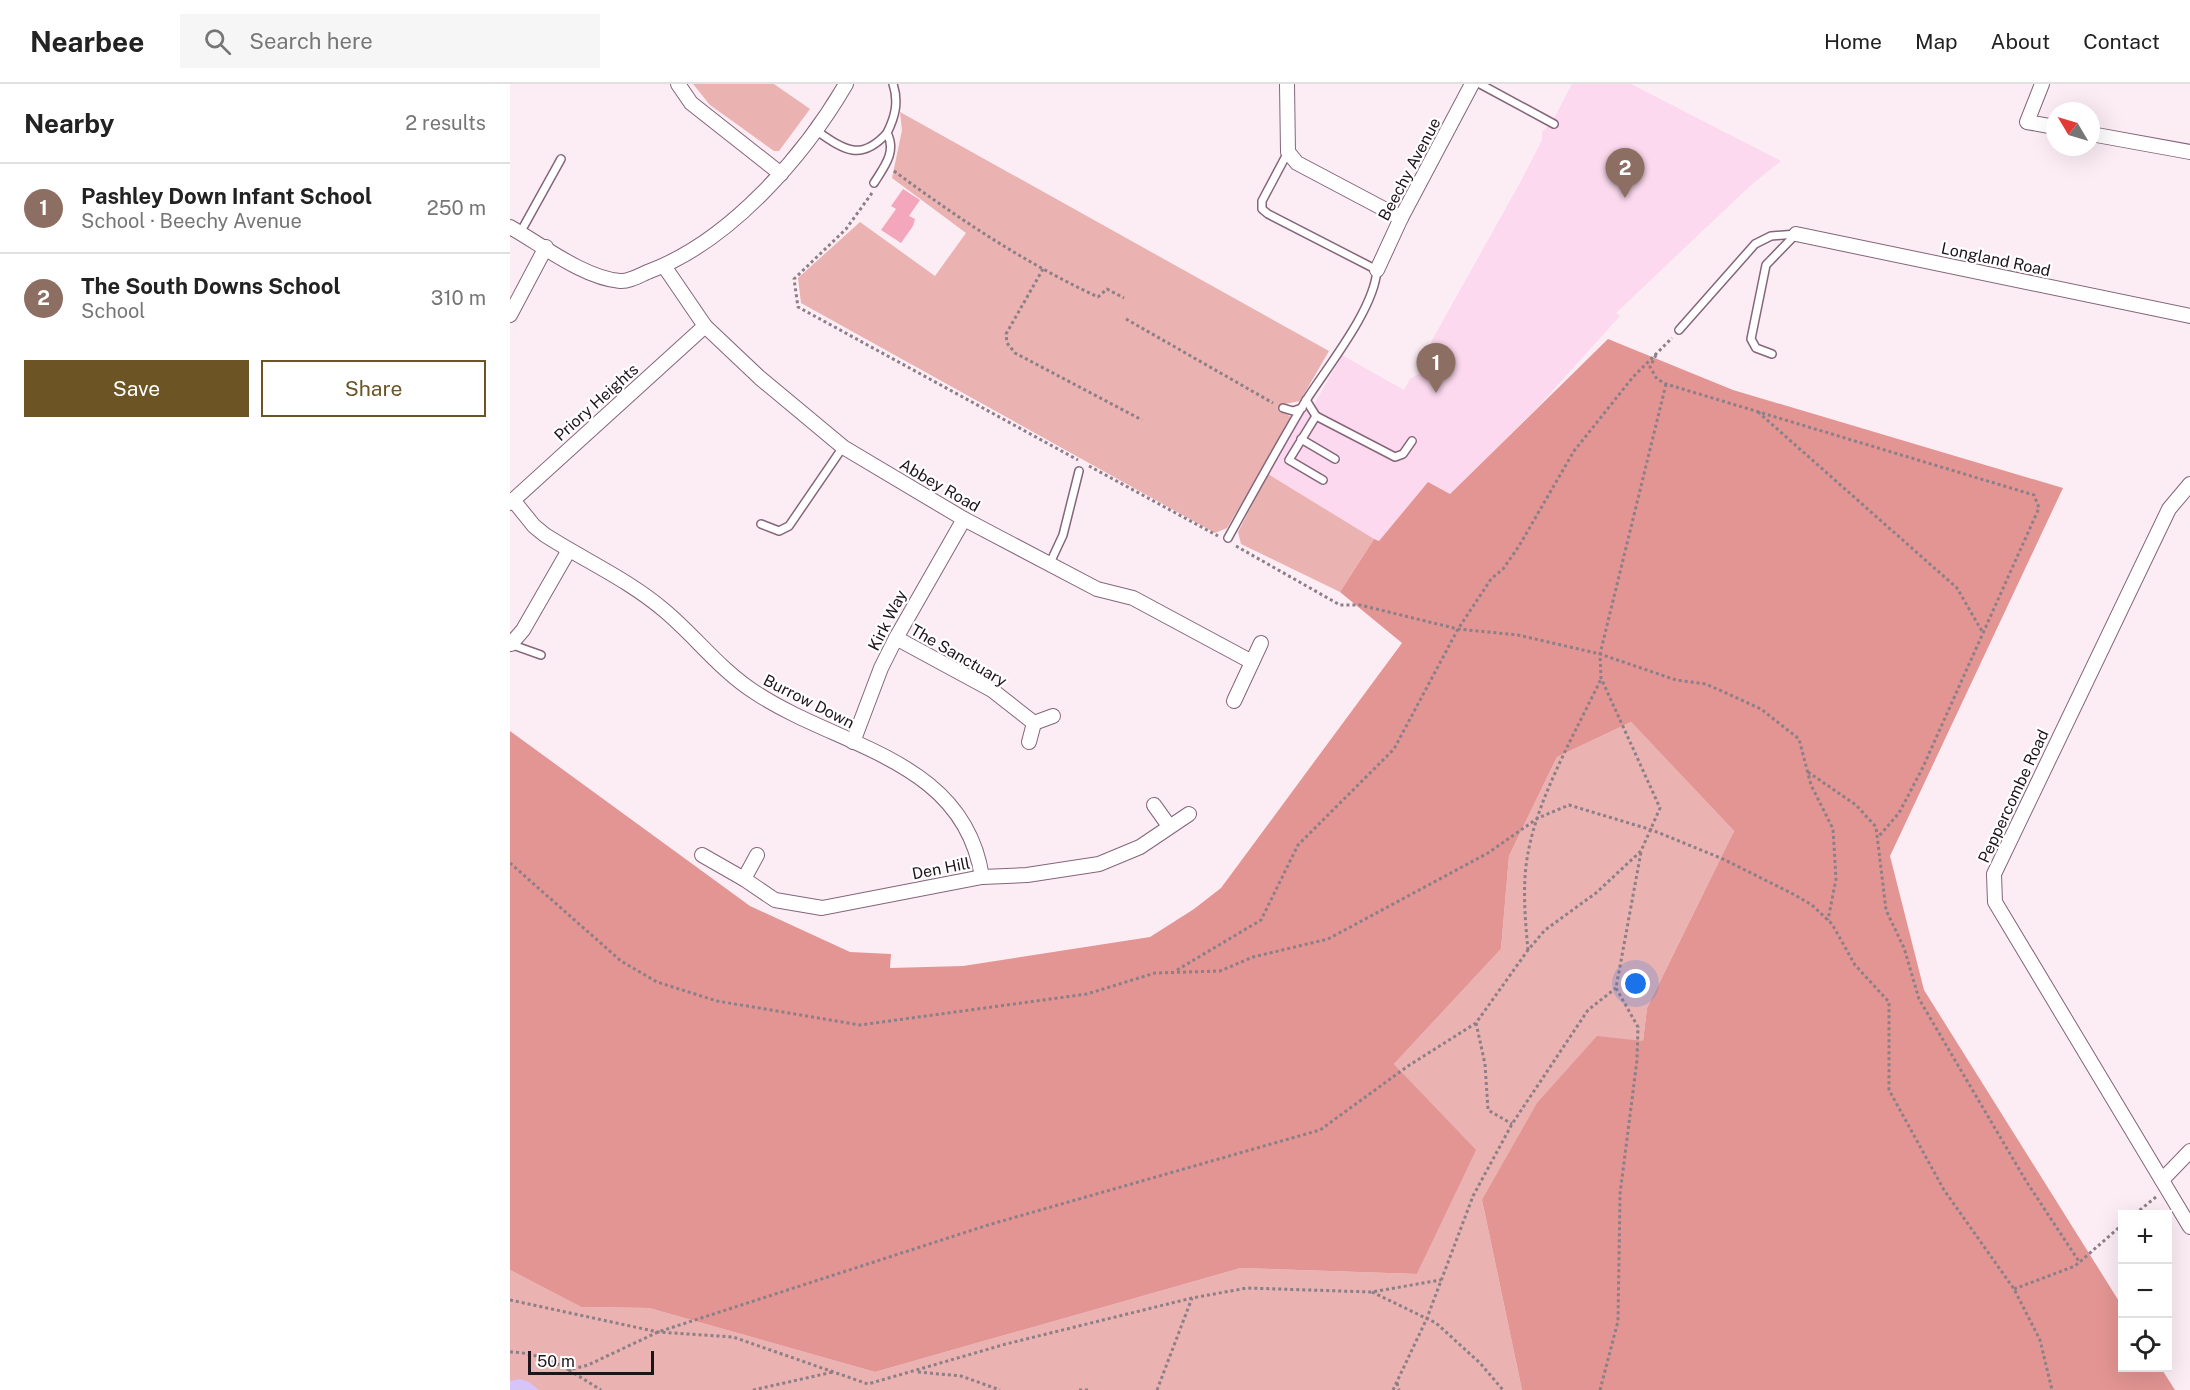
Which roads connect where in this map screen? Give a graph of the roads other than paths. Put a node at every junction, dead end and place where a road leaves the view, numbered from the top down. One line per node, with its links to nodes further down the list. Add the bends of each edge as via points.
1 (678, 84): 16 (street, via 691,102)
2 (846, 84): 10 (street)
3 (893, 84): 11 (lane, via 895,115)
4 (1287, 84): 13 (street)
5 (1472, 84): 18 (street, Beechy Avenue)
6 (1480, 84): 8 (lane)
7 (2042, 84): 9 (street, via 2026,122)
8 (1554, 124)
9 (2046, 125)
10 (814, 129): 11 (lane, via 847,150 862,152 875,146); 16 (street)
11 (887, 133): 17 (lane, via 892,151)
12 (2100, 136): 14 (street)
13 (1288, 152): 18 (street, via 1297,163); 23 (lane, via 1262,201 1262,209)
14 (2190, 152)
15 (561, 159): 19 (lane)
16 (781, 174): 22 (street, via 730,225)
17 (874, 183)
18 (1401, 218): 23 (street, Beechy Avenue)
19 (515, 230): 21 (street)
20 (1796, 234): 25 (street, Longland Road); 27 (lane, via 1771,236 1755,244); 28 (lane, via 1766,265 1751,339 1756,348)
21 (546, 247): 22 (street, via 592,275 623,281); 24 (street)
22 (664, 266): 26 (street, Abbey Road)
23 (1377, 270): 29 (lane, via 1376,284 1366,305)
24 (510, 315)
25 (2190, 316)
26 (705, 326): 35 (street, Abbey Road); 40 (street, Priory Heights)
27 (1679, 330)
28 (1772, 354)
29 (1306, 400): 31 (lane); 32 (lane)
30 (1283, 408): 31 (lane)
31 (1302, 408): 43 (lane)
32 (1316, 416): 33 (lane); 34 (lane, via 1395,457 1403,454)
33 (1301, 439): 36 (lane); 38 (lane, via 1289,460)
34 (1412, 441)
35 (843, 447): 41 (street, Abbey Road); 42 (lane, via 789,526 779,531)
36 (1335, 459)
37 (1079, 471): 45 (lane, via 1063,536)
38 (1323, 480)
39 (2190, 484): 64 (street, Peppercombe Road, via 2169,509 1994,874 1995,902)
40 (512, 501): 44 (street, Burrow Down, via 534,526)
41 (964, 519): 45 (street, Abbey Road); 46 (street, Kirk Way)
42 (761, 524)
43 (1228, 538)
44 (569, 550): 48 (street, via 523,630); 54 (street, Burrow Down, via 664,610 719,664 756,693)
45 (1050, 563): 50 (street, Abbey Road, via 1096,589 1133,598)
46 (896, 638): 53 (street, The Sanctuary, via 992,690); 54 (street, Kirk Way)
47 (1261, 643): 50 (street)
48 (510, 644): 49 (lane)
49 (541, 655)
50 (1252, 662): 51 (street)
51 (1234, 701)
52 (1053, 716): 53 (street)
53 (1034, 723): 55 (street)
54 (853, 742): 61 (street, Burrow Down, via 905,767 936,789 971,835)
55 (1029, 742)
56 (1154, 805): 58 (street)
57 (1189, 814): 58 (street, Den Hill)
58 (1169, 826): 61 (street, Den Hill, via 1140,847 1099,864)
59 (702, 855): 62 (street, Den Hill)
60 (757, 855): 62 (street)
61 (982, 877): 62 (street, Den Hill, via 822,908 775,900)
62 (744, 879)
63 (2190, 1151): 64 (street)
64 (2164, 1184): 65 (street, Peppercombe Road)
65 (2190, 1227)

